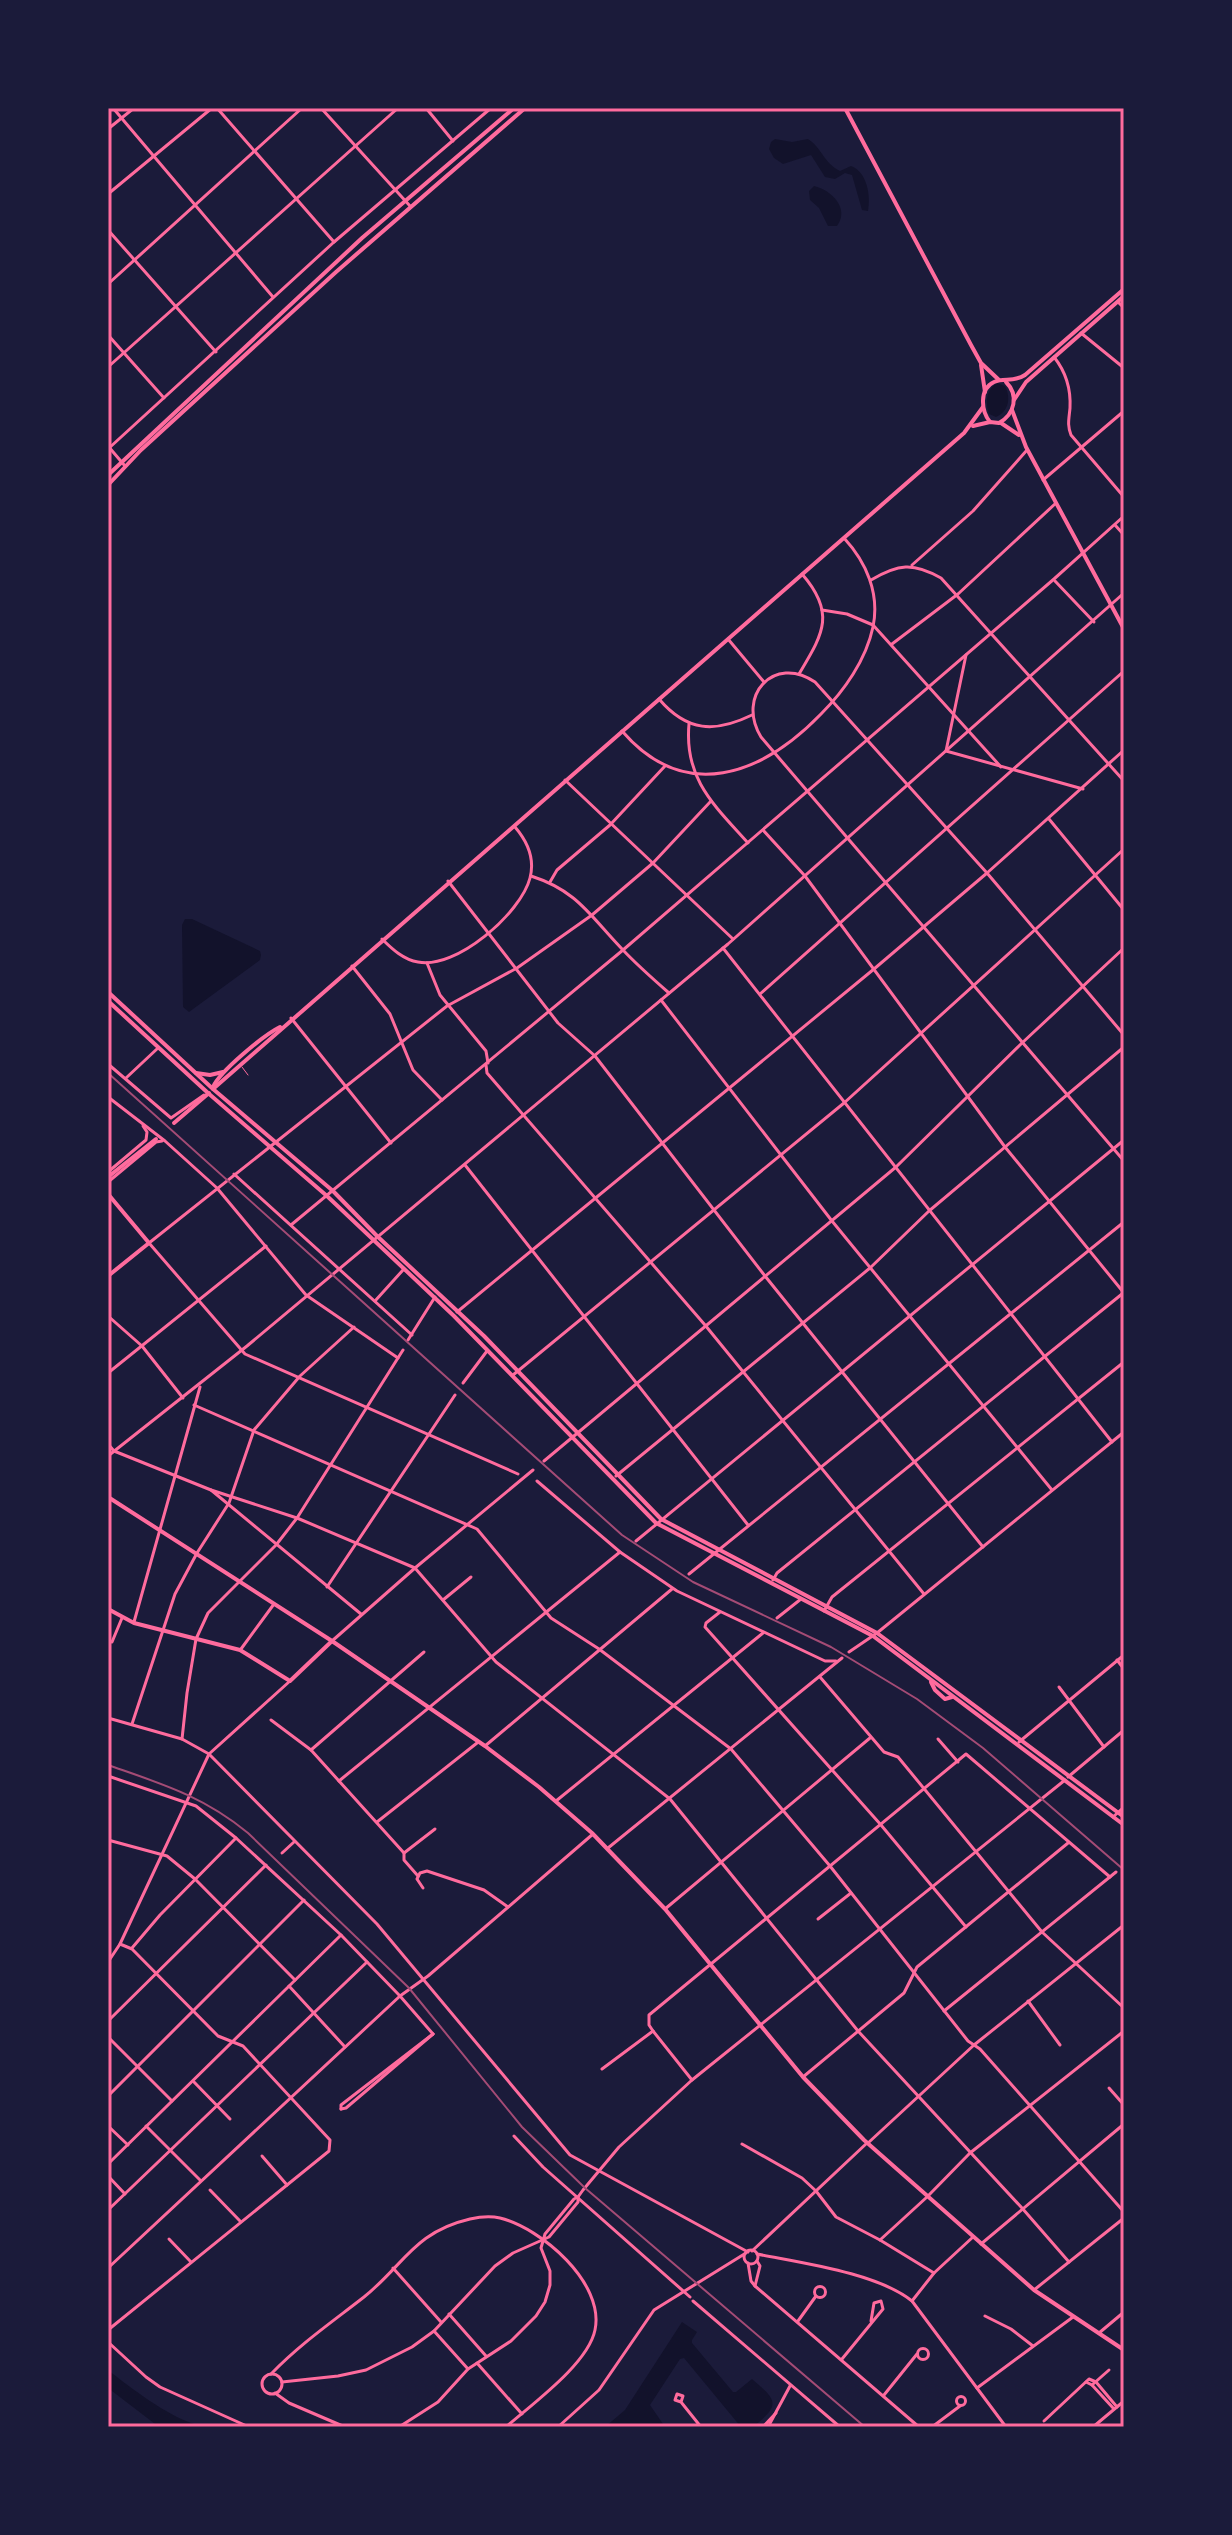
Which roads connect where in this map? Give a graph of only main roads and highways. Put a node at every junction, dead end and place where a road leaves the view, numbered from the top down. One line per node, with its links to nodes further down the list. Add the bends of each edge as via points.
1 (514, 108): 16 (main road, via 362,238)
2 (525, 108): 16 (main road)
3 (845, 108): 6 (main road)
4 (1124, 289): 7 (main road, via 1025,375)
5 (1124, 296): 9 (main road, via 1026,382)
6 (981, 363): 7 (main road); 8 (main road)
7 (1002, 381): 8 (main road); 9 (main road, via 1011,387)
8 (985, 393): 10 (main road)
9 (1014, 400): 11 (main road)
10 (983, 407): 12 (main road); 14 (main road)
11 (1012, 410): 13 (main road); 15 (main road)
12 (990, 422): 13 (main road); 14 (main road)
13 (1001, 423): 15 (main road)
14 (971, 427): 22 (main road)
15 (1020, 437): 19 (main road)
16 (123, 464): 17 (main road); 18 (main road)
17 (108, 475)
18 (108, 485)
19 (1124, 629)
20 (108, 992): 24 (main road)
21 (108, 1001): 25 (main road)
22 (282, 1026): 23 (main road); 25 (main road)
23 (229, 1069): 24 (main road, via 214,1075); 25 (main road)
24 (196, 1073): 25 (main road)
25 (211, 1091): 26 (main road); 31 (main road); 31 (main road, via 333,1191)
26 (174, 1123)
27 (156, 1139): 28 (main road)
28 (108, 1177)
29 (108, 1194): 30 (main road, via 149,1243)
30 (108, 1276)
31 (436, 1296): 32 (main road)
32 (456, 1314): 33 (main road); 33 (main road)
33 (515, 1373): 34 (main road); 34 (main road, via 571,1438)
34 (615, 1477): 36 (main road)
35 (108, 1497): 41 (main road)
36 (659, 1521): 37 (main road); 37 (main road)
37 (772, 1581): 38 (main road); 38 (main road)
38 (825, 1608): 40 (main road)
39 (108, 1610): 41 (main road, via 134,1623 240,1650 290,1681)
40 (875, 1634): 42 (main road); 42 (main road, via 930,1679 945,1699)
41 (332, 1641): 46 (main road, via 485,1746 593,1834 665,1909 803,2077 867,2143 1034,2290)
42 (954, 1694): 43 (main road)
43 (1067, 1778): 44 (main road); 45 (main road)
44 (1124, 1817)
45 (1124, 1825)
46 (1124, 2350)

